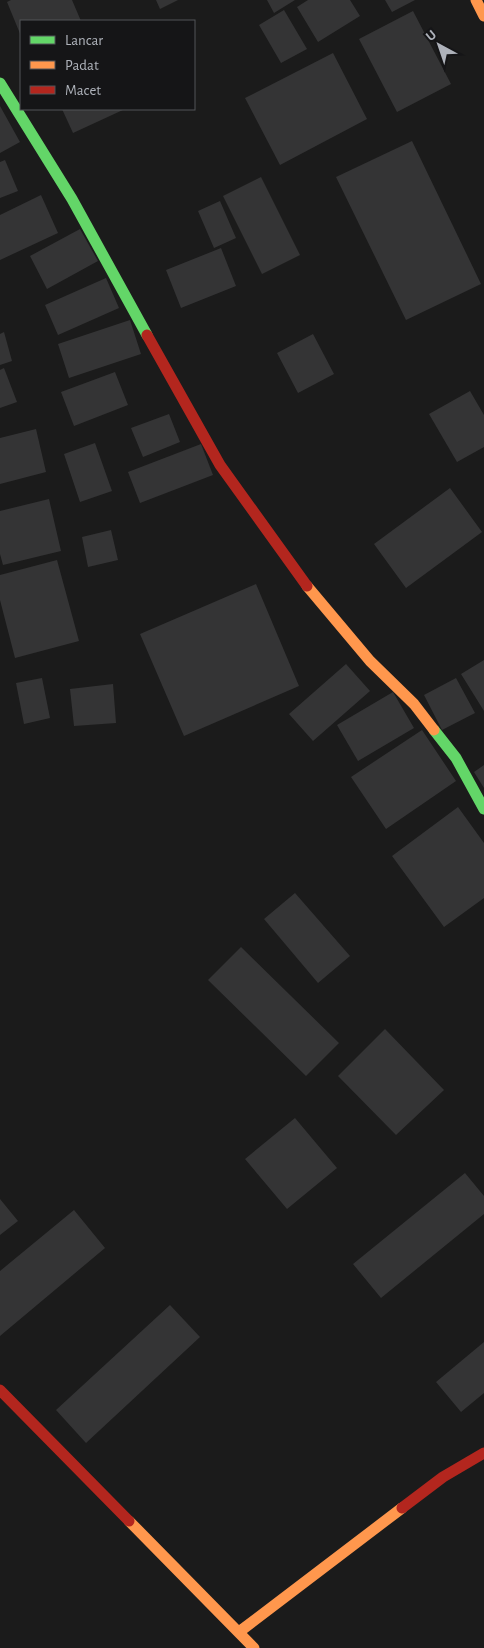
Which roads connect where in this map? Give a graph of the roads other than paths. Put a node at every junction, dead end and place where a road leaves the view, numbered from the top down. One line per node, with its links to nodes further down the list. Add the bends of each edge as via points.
1 (476, 0): 2 (main road)
2 (484, 16)
3 (0, 82): 4 (main road, via 72,199 220,465 303,581 370,661 414,704 456,758)
4 (484, 809)
5 (0, 1390): 7 (main road)
6 (484, 1453): 7 (main road, via 443,1477)
7 (240, 1632): 8 (main road)
8 (254, 1648)

